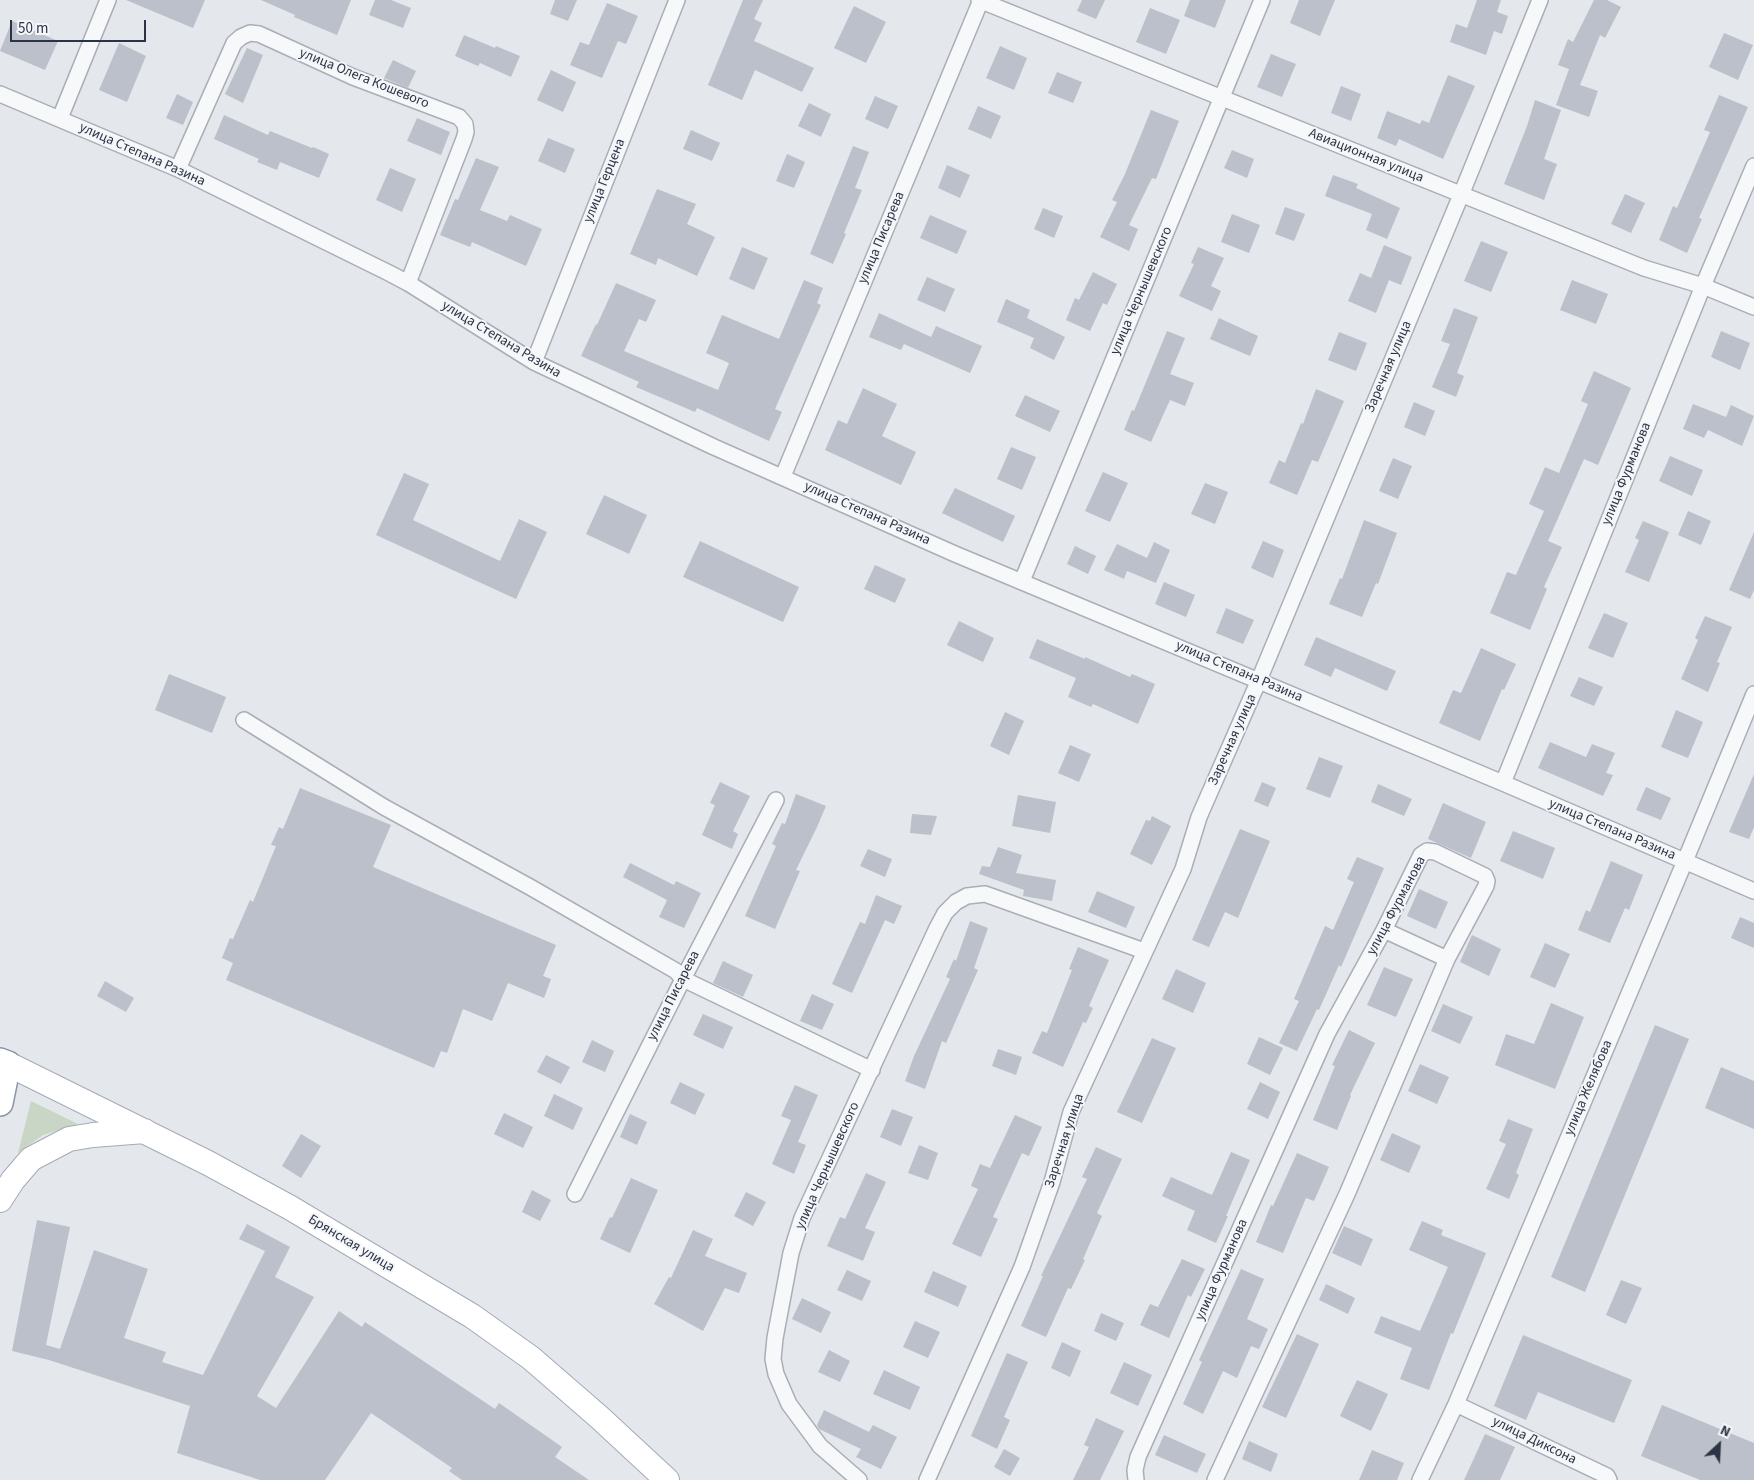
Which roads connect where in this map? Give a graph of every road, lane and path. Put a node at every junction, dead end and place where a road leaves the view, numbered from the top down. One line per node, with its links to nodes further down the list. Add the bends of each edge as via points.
1 (108, 0): 8 (street)
2 (677, 0): 15 (street, улица Герцена)
3 (981, 0): 7 (street, Авиационная улица); 16 (street, улица Писарева)
4 (1262, 0): 7 (street, улица Чернышевского)
5 (1540, 0): 11 (street, Заречная улица)
6 (0, 94): 8 (street, улица Степана Разина)
7 (1222, 97): 11 (street, Авиационная улица); 17 (street, улица Чернышевского)
8 (60, 118): 10 (street, улица Степана Разина)
9 (1754, 166): 13 (street, улица Фурманова)
10 (178, 169): 12 (street, улица Степана Разина); 12 (street, улица Олега Кошевого, via 234,43 250,33 459,117 465,124 464,139)
11 (1461, 195): 13 (street, Авиационная улица, via 1644,268); 18 (street, Заречная улица)
12 (408, 283): 15 (street, улица Степана Разина)
13 (1703, 286): 14 (street, Авиационная улица); 21 (street, улица Фурманова)
14 (1754, 307)
15 (534, 362): 16 (street, улица Степана Разина)
16 (783, 476): 17 (street, улица Степана Разина)
17 (1022, 581): 18 (street, улица Степана Разина)
18 (1259, 680): 21 (street, улица Степана Разина); 26 (street, Заречная улица, via 1199,817 1182,869)
19 (1754, 694): 23 (street, улица Желябова)
20 (244, 720): 28 (street, via 384,807 530,887 676,971)
21 (1502, 783): 23 (street, улица Степана Разина)
22 (776, 800): 28 (street, улица Писарева)
23 (1685, 861): 24 (street, улица Степана Разина); 35 (street, улица Желябова)
24 (1754, 891)
25 (1384, 930): 27 (street); 27 (street, улица Фурманова, via 1422,854 1427,850 1435,852 1485,876 1487,881); 39 (street, улица Фурманова, via 1327,1034 1138,1458)
26 (1144, 952): 30 (street, улица Чернышевского, via 985,894 968,896 945,913); 38 (street, Заречная улица, via 1072,1112 1052,1182 1014,1289)
27 (1447, 959): 40 (street, улица Фурманова, via 1347,1194)
28 (683, 979): 30 (street); 33 (street, улица Писарева)
29 (4, 1062): 31 (highway); 32 (main road, Брянская улица)
30 (872, 1070): 37 (street, улица Чернышевского, via 802,1218 775,1338 774,1359 776,1374 802,1424 820,1446)
31 (0, 1103)
32 (146, 1131): 34 (main road, via 69,1139 31,1159); 36 (main road, Брянская улица, via 297,1212 472,1316 531,1358)
33 (575, 1194)
34 (0, 1200)
35 (1456, 1404): 41 (street, улица Желябова); 42 (street, улица Диксона, via 1607,1476)
36 (667, 1480)
37 (859, 1480)
38 (927, 1480)
39 (1136, 1480)
40 (1214, 1480)
41 (1420, 1480)
42 (1609, 1480)

